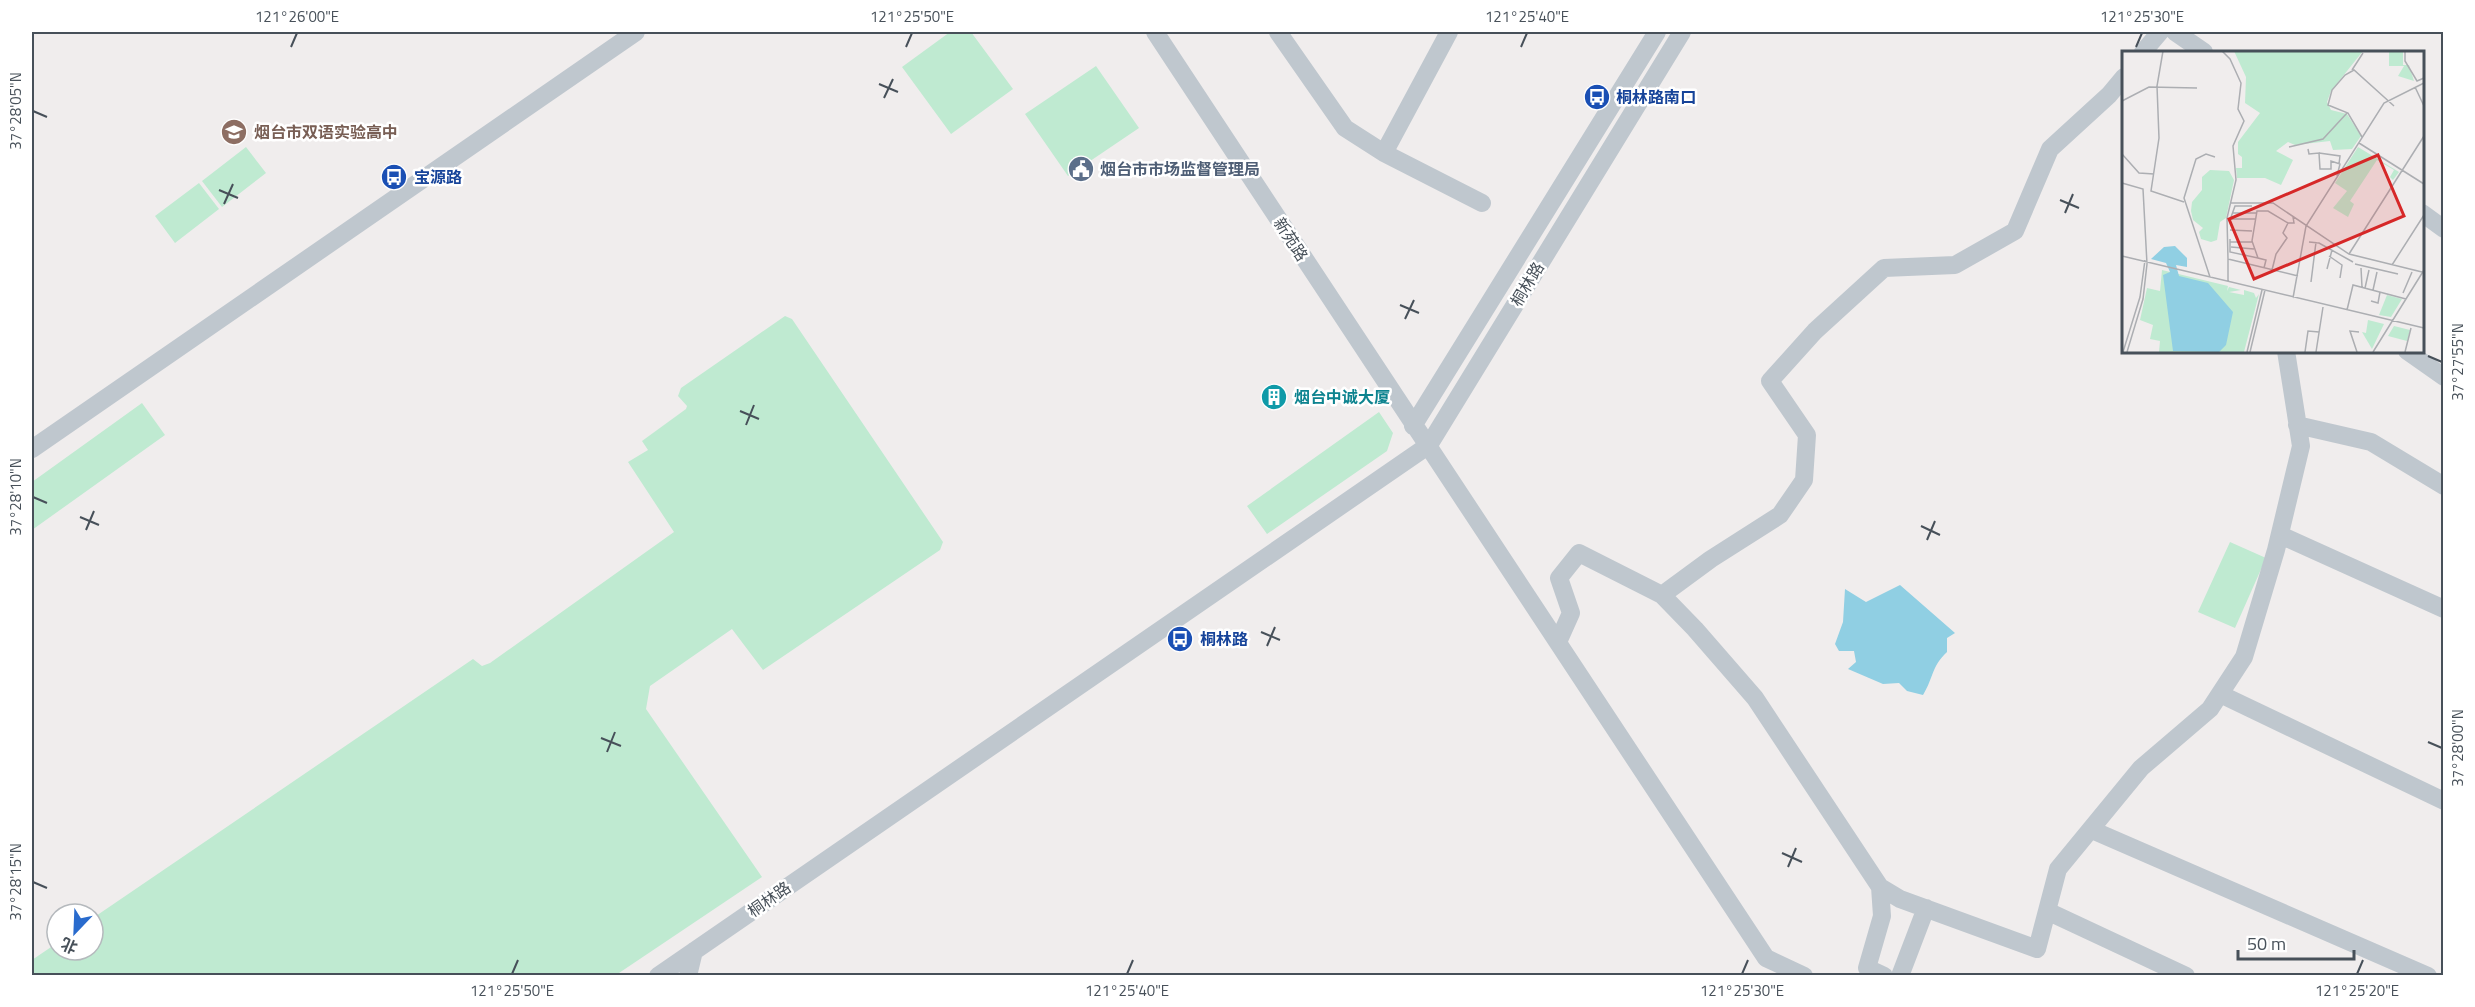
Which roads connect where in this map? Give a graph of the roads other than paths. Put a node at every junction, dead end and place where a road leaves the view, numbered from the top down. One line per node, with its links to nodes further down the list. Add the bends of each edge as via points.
1 (636, 32): 22 (street)
2 (1155, 32): 20 (street, 新苑路)
3 (1278, 32): 12 (street, via 1345,129)
4 (1449, 32): 12 (street)
5 (1657, 32): 20 (street, 桐林路)
6 (1682, 32): 21 (street, 桐林路)
7 (2160, 32): 9 (street)
8 (2175, 32): 10 (street)
9 (2145, 51)
10 (2203, 51)
11 (2122, 79): 25 (street, via 2050,149 2015,231 1955,265 1884,268 1785,364 1770,381 1807,435 1804,480 1780,515)
12 (1384, 153): 13 (street)
13 (1482, 203)
14 (2424, 214): 15 (street)
15 (2444, 229)
16 (2286, 352): 19 (street)
17 (2408, 352): 18 (street)
18 (2444, 377)
19 (2297, 425): 23 (street, via 2371,442); 24 (street, via 2301,446)
20 (1413, 426): 21 (street, 新苑路)
21 (1429, 445): 27 (street, 新苑路); 34 (street, 桐林路)
22 (32, 449)
23 (2444, 486)
24 (2280, 535): 26 (street); 28 (street, via 2244,657)
25 (1662, 596): 27 (street, via 1579,553 1559,578 1571,613); 31 (street, via 1755,698)
26 (2444, 609)
27 (1558, 642): 37 (street, 新苑路, via 1766,958)
28 (2220, 694): 29 (street); 30 (street, via 2210,709 2141,768)
29 (2444, 801)
30 (2092, 830): 33 (street, via 2058,869); 41 (street)
31 (1880, 887): 32 (street); 38 (street, via 1882,916 1867,968)
32 (1926, 908): 33 (street, via 2037,949); 39 (street)
33 (2047, 911): 40 (street)
34 (694, 951): 35 (street, 桐林路); 36 (street)
35 (658, 975)
36 (688, 975)
37 (1804, 975)
38 (1884, 975)
39 (1900, 975)
40 (2186, 975)
41 (2428, 975)

